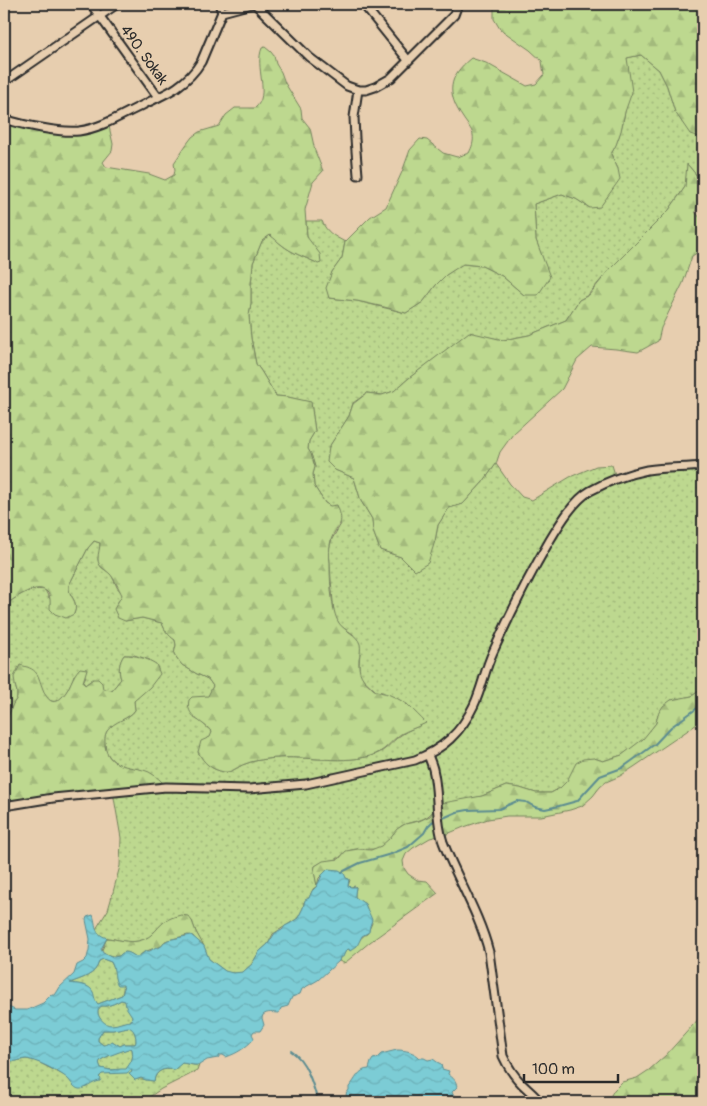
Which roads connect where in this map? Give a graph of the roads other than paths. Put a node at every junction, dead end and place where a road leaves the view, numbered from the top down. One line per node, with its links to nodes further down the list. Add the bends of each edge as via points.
1 (91, 4): 8 (street, 490. Sokak)
2 (117, 4): 8 (street)
3 (219, 4): 7 (street)
4 (253, 4): 7 (street); 11 (street, via 309,57 347,86)
5 (363, 4): 9 (street)
6 (458, 4): 9 (street, via 454,15)
7 (222, 12): 12 (street, via 196,70 177,87)
8 (100, 16): 10 (street); 12 (street, 490. Sokak)
9 (408, 60): 11 (street, via 383,84)
10 (4, 82)
11 (358, 90): 14 (street, via 354,139)
12 (158, 97): 13 (street, via 108,122 77,131 48,129)
13 (4, 119)
14 (358, 175)
15 (703, 466): 16 (street, via 629,474 588,492 572,508 547,544 509,618 466,721 444,745)
16 (428, 755): 17 (street, via 306,784 249,789 166,787); 18 (street, via 433,769 442,841 477,916 489,952 503,1056 509,1068)
17 (4, 806)
18 (540, 1102)

